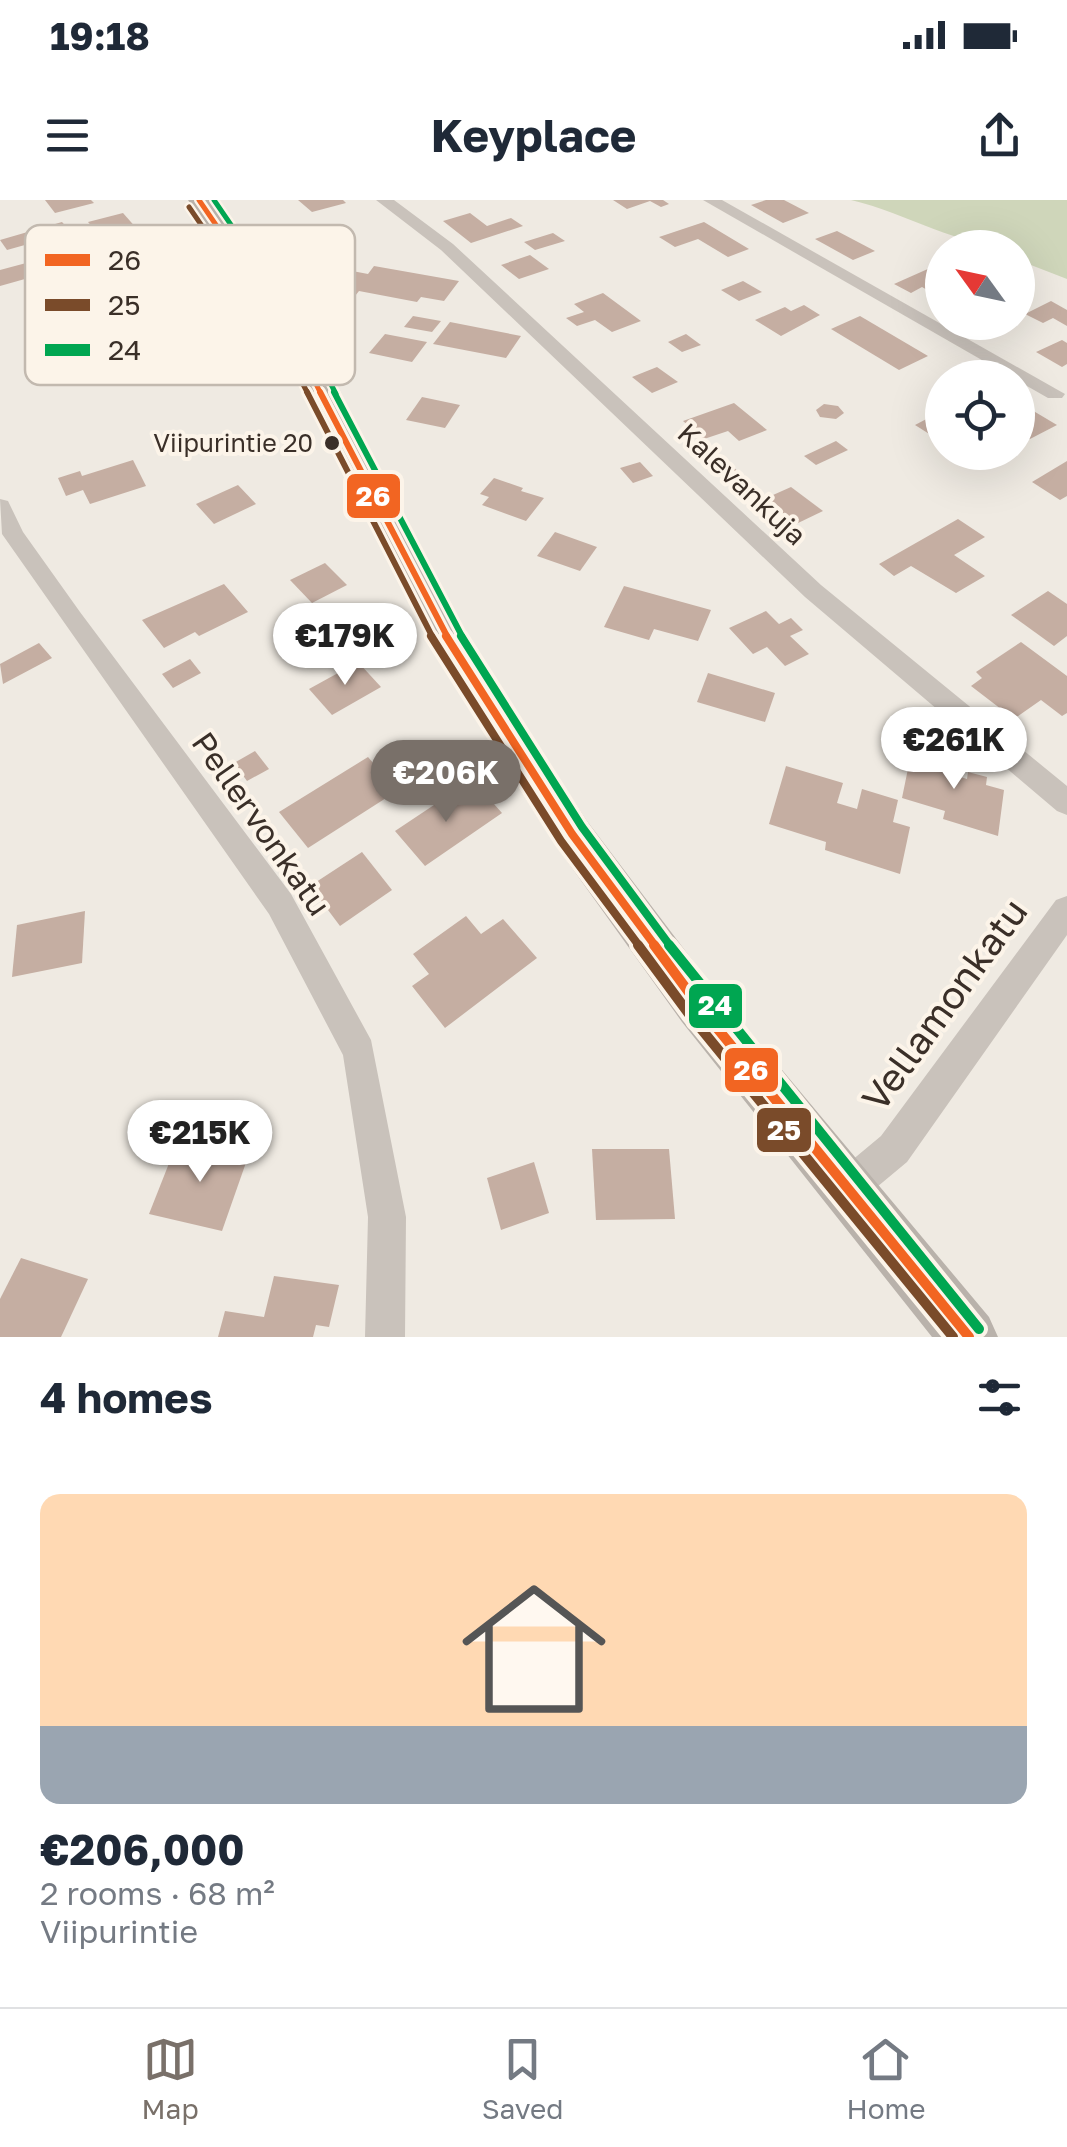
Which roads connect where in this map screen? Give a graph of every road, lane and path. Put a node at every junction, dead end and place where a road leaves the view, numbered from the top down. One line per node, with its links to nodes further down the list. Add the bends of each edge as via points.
1 (199, 200): 4 (main road)
2 (384, 200): 8 (street, Kalevankuja, via 447,247 813,591)
3 (711, 200): 6 (street)
4 (217, 225)
5 (319, 385): 10 (main road, via 454,652 516,750 693,1001)
6 (1055, 394)
7 (0, 506): 11 (street, Pellervonkatu, via 71,618 280,904 359,1052 387,1216)
8 (1067, 803)
9 (1067, 910): 10 (street, Vellamonkatu, via 894,1148)
10 (846, 1189): 12 (main road)
11 (385, 1337)
12 (970, 1337)

